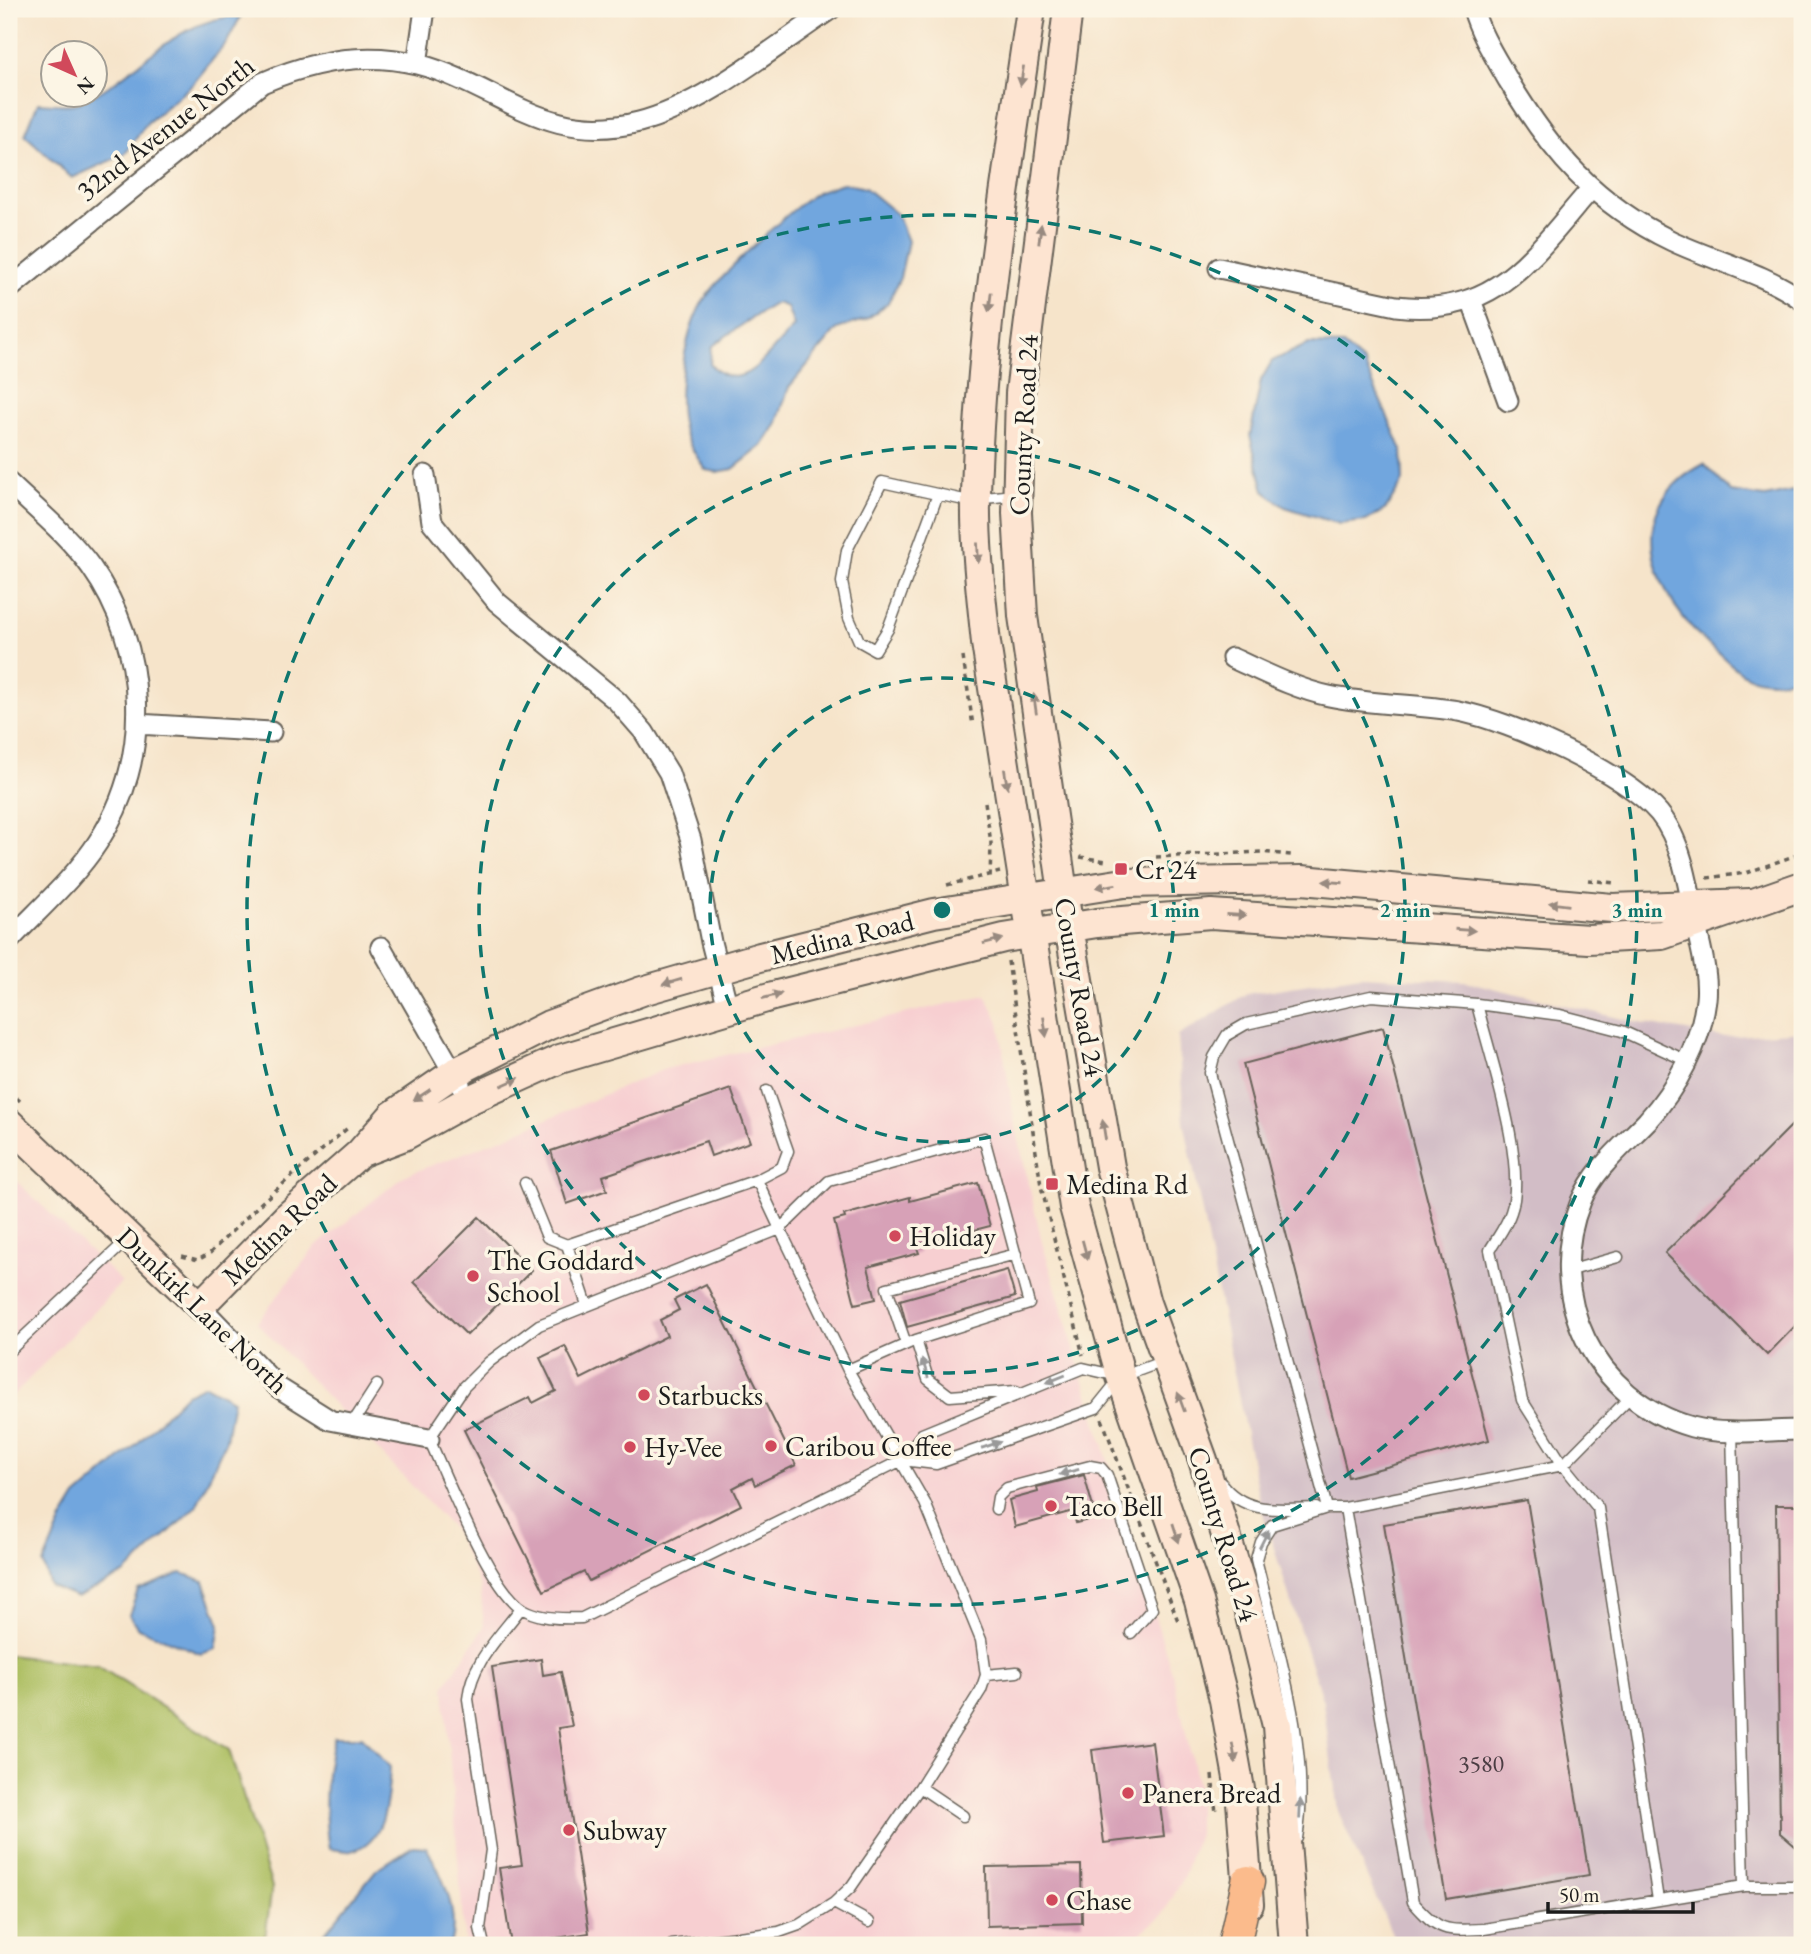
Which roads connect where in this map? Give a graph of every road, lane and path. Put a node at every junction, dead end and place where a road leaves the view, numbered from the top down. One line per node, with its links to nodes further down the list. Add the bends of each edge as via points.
1 (425, 9): 6 (street)
2 (831, 9): 6 (street, 32nd Avenue North, via 676,110 601,127 559,124 521,111)
3 (1031, 9): 17 (street, County Road 24, one-way to 17, via 989,311)
4 (1068, 9): 16 (street, County Road 24, one-way to 4, via 1020,393)
5 (1473, 9): 7 (street, via 1490,49 1533,121)
6 (417, 64): 9 (street, 32nd Avenue North, via 336,59 262,83)
7 (1591, 189): 10 (street, via 1505,282); 11 (street, via 1631,219 1672,241)
8 (1219, 268): 10 (street, via 1396,306 1453,307)
9 (9, 289)
10 (1471, 300): 12 (street)
11 (1802, 300)
12 (1508, 401)
13 (425, 475): 29 (street, via 432,522 497,601 617,701 644,732 669,773 691,840)
14 (9, 483): 19 (street, via 63,534 112,600 128,640 136,681)
15 (938, 494): 15 (lane, via 882,482 847,551 842,582 849,618 859,641 875,650 888,629); 17 (lane)
16 (1017, 495): 17 (lane); 22 (street, County Road 24, one-way to 16, via 1023,616)
17 (976, 499): 23 (street, County Road 24, one-way to 23, via 986,643)
18 (1232, 659): 24 (street, via 1324,695 1458,711 1498,722 1615,777 1661,815 1675,842)
19 (137, 724): 20 (street); 27 (street, via 118,805 98,842)
20 (271, 732)
21 (1802, 886): 24 (street, Medina Road)
22 (1063, 892): 23 (street, Medina Road); 24 (street, Medina Road, one-way to 22, via 1302,880 1124,883); 25 (street, County Road 24)
23 (1025, 899): 26 (street, County Road 24); 29 (street, Medina Road, via 934,913)
24 (1694, 915): 25 (street, Medina Road, one-way to 24, via 1211,914 1589,939 1662,935); 33 (street, via 1706,999)
25 (1071, 928): 26 (street, Medina Road); 51 (street, County Road 24, one-way to 25, via 1146,1303 1110,1167)
26 (1031, 935): 32 (street, Medina Road, one-way to 26); 54 (street, County Road 24, one-way to 54, via 1073,1207)
27 (9, 940)
28 (381, 947): 34 (street)
29 (718, 969): 32 (street); 34 (street, Medina Road, one-way to 34, via 550,1025)
30 (1009, 971): 52 (path, via 1041,1186)
31 (1477, 1004): 33 (lane, via 1560,1015 1622,1031); 65 (lane, via 1517,1181 1511,1212 1490,1250 1522,1400); 66 (lane, via 1371,996 1246,1024 1227,1035 1214,1057 1210,1073)
32 (728, 1008): 36 (street, Medina Road, one-way to 32, via 560,1059)
33 (1687, 1061): 46 (street, via 1649,1118 1601,1168 1582,1199 1571,1235)
34 (454, 1073): 36 (street); 38 (street, Medina Road, one-way to 38, via 393,1115)
35 (767, 1091): 39 (lane, via 788,1151 782,1167)
36 (469, 1100): 38 (street, Medina Road, via 404,1136)
37 (9, 1123): 42 (street, Dunkirk Lane North)
38 (360, 1153): 48 (street, Medina Road, via 287,1217)
39 (757, 1180): 41 (lane); 43 (lane)
40 (525, 1183): 43 (lane, via 547,1237)
41 (780, 1229): 44 (lane, via 829,1181 984,1138); 47 (lane); 53 (lane)
42 (129, 1238): 48 (street, Dunkirk Lane North); 50 (lane)
43 (567, 1245): 47 (lane)
44 (1016, 1254): 49 (lane, via 1029,1304); 49 (lane, via 887,1289)
45 (1618, 1257): 46 (lane)
46 (1568, 1271): 57 (street, via 1572,1307 1584,1341 1604,1371)
47 (587, 1305): 62 (lane, via 539,1325 489,1362 458,1395)
48 (200, 1306): 59 (street, Dunkirk Lane North, via 279,1388 330,1420)
49 (911, 1342): 53 (lane); 56 (lane, one-way to 49, via 950,1396 928,1379)
50 (9, 1351)
51 (1167, 1361): 54 (lane); 64 (street, County Road 24, one-way to 51)
52 (1088, 1368): 54 (lane); 56 (lane, one-way to 56)
53 (848, 1370): 63 (lane)
54 (1121, 1377): 58 (lane); 79 (street, County Road 24, one-way to 79, via 1202,1613 1224,1700 1240,1789)
55 (377, 1385): 59 (lane)
56 (1027, 1391): 63 (lane, via 922,1434)
57 (1630, 1397): 61 (street, via 1695,1428); 65 (lane)
58 (1099, 1405): 63 (lane, one-way to 58, via 936,1464); 70 (path)
59 (352, 1424): 62 (street, Dunkirk Lane North)
60 (1802, 1430): 61 (street)
61 (1732, 1431): 80 (lane)
62 (429, 1440): 69 (lane, via 498,1583)
63 (902, 1460): 69 (lane, via 582,1618 548,1617); 73 (lane, via 925,1503 981,1640)
64 (1203, 1460): 66 (lane, via 1232,1498 1247,1504); 78 (street, County Road 24, via 1247,1604 1277,1726)
65 (1563, 1465): 67 (lane); 82 (lane, via 1598,1508)
66 (1327, 1508): 67 (lane); 78 (lane, one-way to 66, via 1300,1818 1298,1759 1256,1559 1272,1525)
67 (1345, 1508): 82 (lane, via 1413,1902 1432,1924 1449,1931)
68 (996, 1509): 71 (lane, one-way to 68, via 1152,1609 1101,1468 1090,1466 1006,1488)
69 (521, 1608): 85 (lane, via 469,1683 491,1850 480,1928)
70 (1179, 1624)
71 (1131, 1633)
72 (1017, 1672): 73 (lane)
73 (986, 1675): 75 (lane)
74 (1210, 1762): 77 (path)
75 (919, 1787): 76 (lane); 83 (lane, via 851,1887)
76 (962, 1816)
77 (1217, 1816)
78 (1290, 1877): 89 (street, County Road 24)
79 (1248, 1882): 87 (main road); 88 (street, County Road 24)
80 (1744, 1886): 81 (lane); 82 (lane)
81 (1802, 1886)
82 (1658, 1900)
83 (834, 1903): 84 (lane); 86 (lane, via 799,1926 779,1932)
84 (869, 1922)
85 (484, 1945)
86 (672, 1945)
87 (1234, 1945)
88 (1250, 1945)
89 (1294, 1945)

